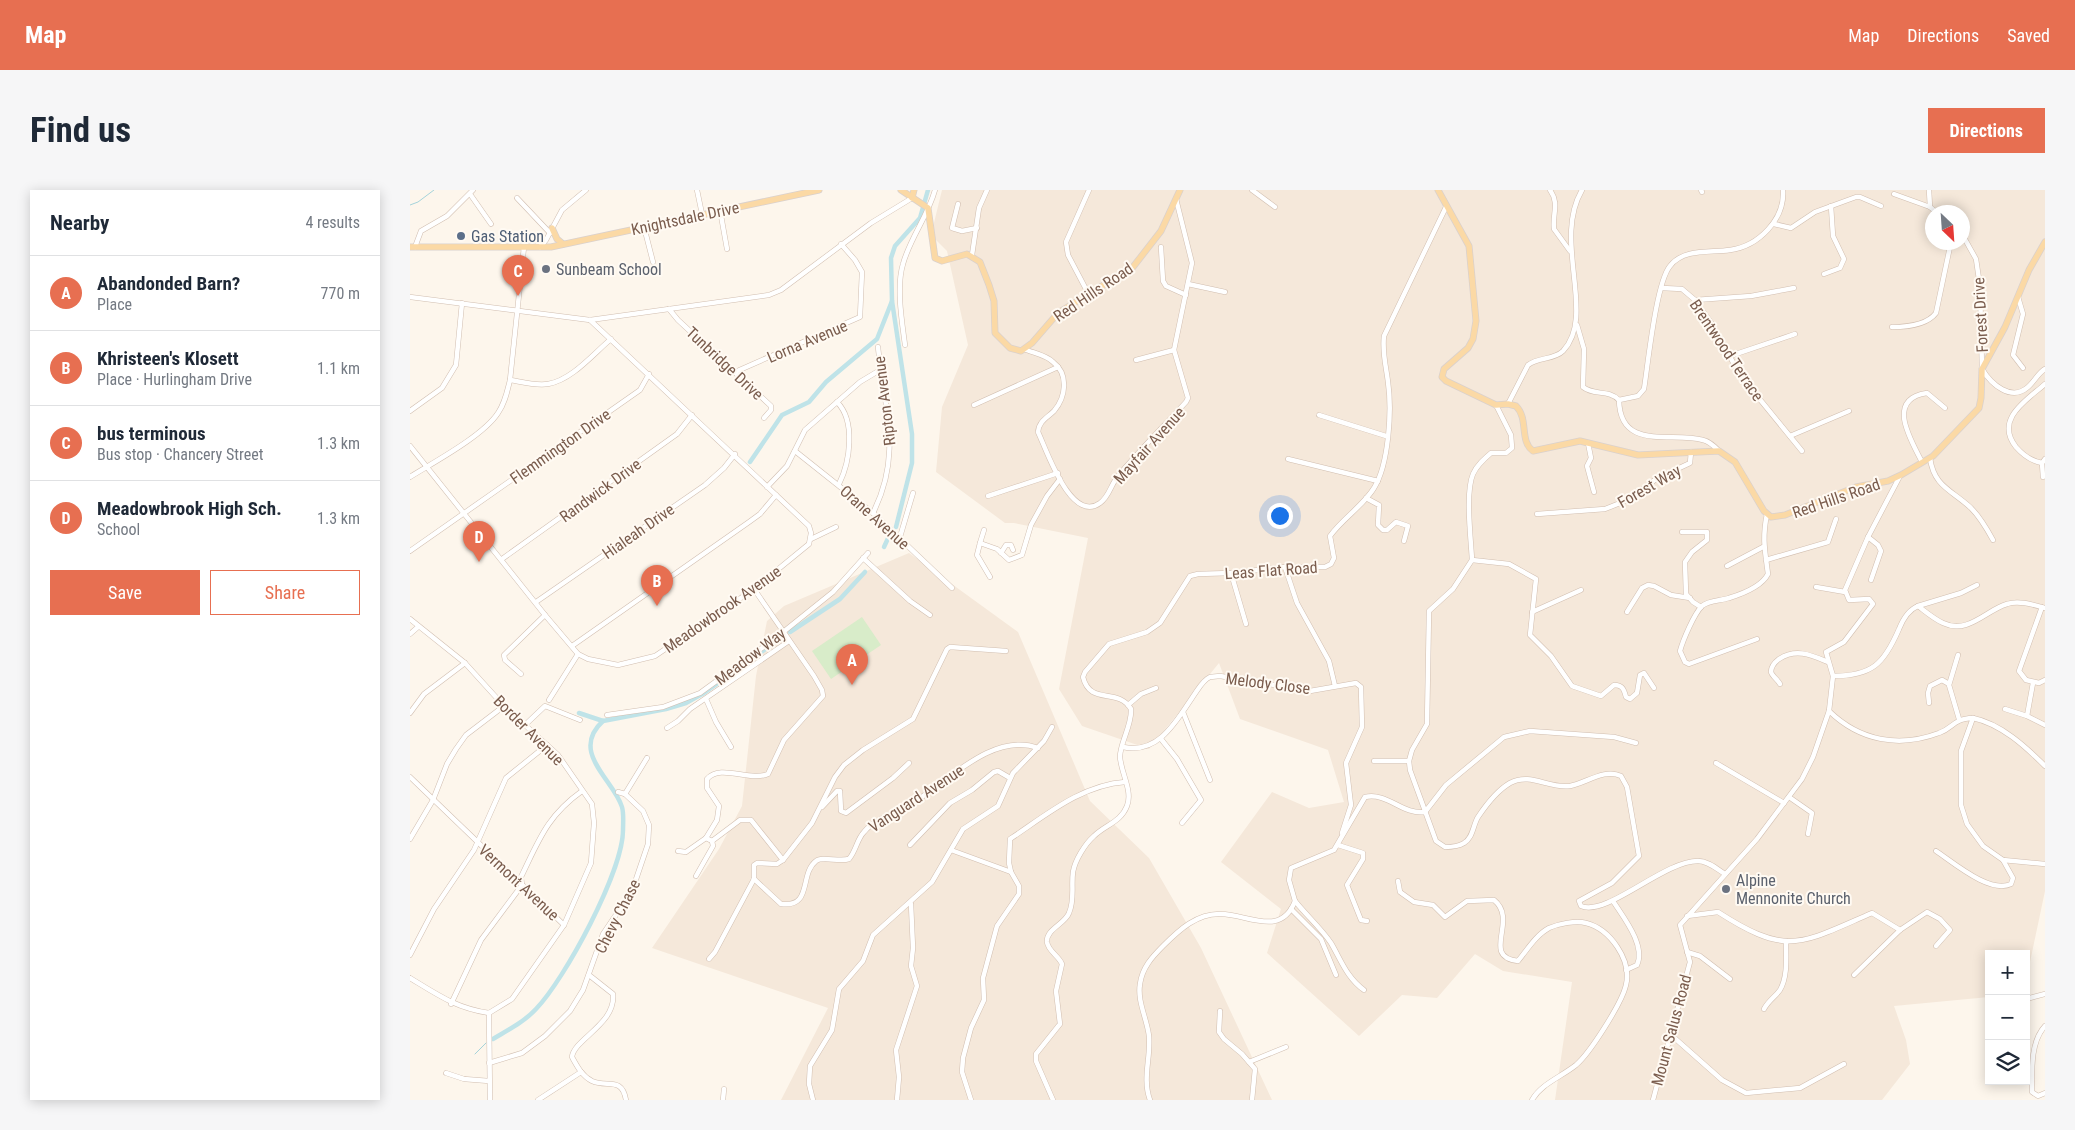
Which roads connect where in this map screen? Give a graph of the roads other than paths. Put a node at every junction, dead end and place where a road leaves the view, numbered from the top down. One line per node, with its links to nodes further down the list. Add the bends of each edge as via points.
1 (586, 190): 35 (street, via 562,210)
2 (697, 190): 30 (street)
3 (819, 190): 29 (main road, Knightsdale Drive)
4 (901, 190): 19 (main road)
5 (914, 190): 19 (main road)
6 (935, 190): 26 (street)
7 (987, 190): 34 (street, via 979,208)
8 (1089, 190): 54 (street, via 1066,242 1068,255)
9 (1180, 190): 20 (main road, Red Hills Road)
10 (1252, 190): 27 (street)
11 (1438, 190): 28 (main road)
12 (1550, 190): 46 (street, via 1557,207 1554,229)
13 (1582, 190): 46 (street, via 1571,224)
14 (1783, 190): 32 (street, via 1782,207)
15 (1928, 190): 23 (street)
16 (471, 192): 31 (street); 39 (street, via 447,216 421,231)
17 (1894, 194): 22 (street)
18 (517, 198): 35 (street)
19 (913, 199): 26 (main road); 38 (street)
20 (1176, 199): 50 (street, via 1192,262); 54 (main road, Red Hills Road, via 1161,231 1133,267)
21 (958, 204): 34 (street, via 952,228)
22 (1925, 205)
23 (1930, 205)
24 (1831, 206): 25 (street, via 1860,197); 32 (street, via 1791,228); 49 (street, via 1833,236 1844,259 1840,268)
25 (1881, 206)
26 (925, 207): 47 (main road, via 935,258 942,261 962,254); 67 (street, via 902,267 901,313)
27 (1275, 207)
28 (1446, 207): 84 (main road, via 1469,246 1476,321 1474,339 1444,369 1442,377); 93 (street, Leas Flat Road, via 1384,336 1382,352 1390,406)
29 (720, 210): 30 (main road, Knightsdale Drive); 43 (street)
30 (702, 214): 33 (main road, Knightsdale Drive)
31 (491, 224)
32 (1774, 224): 51 (street, via 1739,248 1679,257 1668,268)
33 (644, 227): 37 (main road, Knightsdale Drive); 48 (street)
34 (977, 228): 47 (street)
35 (551, 231): 37 (main road); 41 (street)
36 (2045, 242): 57 (main road, Red Hills Road)
37 (564, 244): 41 (main road, Knightsdale Drive)
38 (841, 244): 60 (street, via 769,295); 78 (street, Lorna Avenue, via 862,272 860,317)
39 (412, 247): 40 (main road)
40 (524, 247): 41 (main road); 61 (street)
41 (540, 247)
42 (1161, 247): 55 (street, via 1166,286)
43 (727, 248)
44 (1970, 249): 75 (street, Forest Drive, via 1976,260 1980,286)
45 (1949, 250): 64 (street, via 1936,313 1906,327)
46 (1570, 251): 63 (street)
47 (972, 255): 69 (main road, via 980,262 994,301 995,333 1010,348)
48 (653, 262)
49 (1824, 274)
50 (1188, 284): 53 (street); 55 (street)
51 (1662, 288): 58 (street, Brentwood Terrace, via 1682,289); 82 (street, via 1644,389 1638,396)
52 (1794, 288): 58 (street, via 1751,296)
53 (1225, 292)
54 (1088, 293): 69 (main road, Red Hills Road, via 1058,313)
55 (1186, 295): 70 (street)
56 (410, 297): 59 (street)
57 (2018, 297): 74 (street, via 2023,314 2013,355); 75 (main road, Red Hills Road)
58 (1694, 300): 71 (street, Brentwood Terrace)
59 (462, 303): 61 (street); 88 (street, via 456,365 442,388)
60 (669, 309): 62 (street); 78 (street, Tunbridge Drive)
61 (517, 310): 62 (street); 80 (street)
62 (590, 320): 66 (street)
63 (1577, 325): 82 (street, via 1584,349 1583,387 1590,392 1611,394); 85 (street, via 1561,353 1528,365)
64 (1892, 327)
65 (1795, 334): 71 (street)
66 (611, 339): 79 (street); 80 (street, via 554,382)
67 (905, 345)
68 (878, 347): 77 (street, Ripton Avenue)
69 (1024, 349): 73 (street, via 1053,361)
70 (1174, 350): 72 (street); 108 (street, Mayfair Avenue, via 1188,398 1118,476 1108,496 1095,506 1076,503)
71 (1730, 356): 94 (street, Brentwood Terrace, via 1743,379)
72 (1136, 360)
73 (1058, 367): 86 (street); 108 (street, Mayfair Avenue, via 1064,392 1038,432)
74 (2023, 368)
75 (1982, 369): 76 (street, via 1995,387 2019,392); 102 (main road, Red Hills Road, via 1978,408)
76 (2045, 369)
77 (880, 370): 83 (street); 120 (street, Ripton Avenue, via 891,451 888,472)
78 (735, 372): 92 (street, Tunbridge Drive, via 772,407)
79 (648, 374): 90 (street); 119 (street, Flemmington Drive, via 640,390)
80 (510, 380): 106 (street, via 505,400 490,424)
81 (2045, 384): 104 (street, via 2018,405 2008,427 2016,447 2027,458)
82 (1619, 400): 98 (street, via 1621,416 1639,434 1704,440)
83 (837, 402): 97 (street, via 805,430); 112 (street, via 844,412 849,433 846,465)
84 (1496, 404): 85 (main road); 140 (street, via 1511,435 1512,448 1506,453 1491,453 1472,476 1469,522)
85 (1508, 404): 95 (main road, via 1519,409 1526,440 1533,451 1580,441)
86 (974, 405)
87 (1945, 408): 105 (street, via 1927,393 1909,401 1903,411 1904,424)
88 (410, 410)
89 (1849, 412): 94 (street)
90 (692, 415): 101 (street); 139 (street, Randwick Drive, via 678,434)
91 (1319, 415): 93 (street)
92 (764, 418)
93 (1386, 436): 111 (street, Leas Flat Road)
94 (1790, 436): 99 (street, Brentwood Terrace)
95 (1588, 443): 100 (main road, via 1638,455); 114 (street, via 1591,458 1586,466)
96 (410, 446): 106 (street)
97 (795, 451): 112 (street, Orane Avenue); 113 (street, via 787,466)
98 (1718, 451): 100 (main road); 122 (main road, via 1735,462)
99 (1802, 451)
100 (1691, 452): 121 (street, Forest Way, via 1690,463 1656,479 1630,499 1612,507)
101 (735, 454): 113 (street); 154 (street, Hialeah Drive, via 705,485)
102 (1930, 458): 105 (main road, Red Hills Road); 130 (street, via 1932,471 1940,485 1973,510)
103 (1288, 459): 111 (street)
104 (2044, 461): 110 (street)
105 (1922, 462): 107 (main road, Red Hills Road)
106 (426, 467): 109 (street); 119 (street)
107 (1901, 475): 122 (main road, Red Hills Road, via 1856,487 1785,515 1771,517); 128 (street)
108 (1059, 476): 117 (street); 137 (street, via 1031,525 1025,552 1008,560)
109 (410, 478)
110 (2043, 478)
111 (1378, 481): 118 (street, Leas Flat Road)
112 (839, 484): 120 (street, Orane Avenue)
113 (767, 487): 116 (street)
114 (1594, 492)
115 (913, 493): 127 (street)
116 (776, 495): 129 (street, via 809,526); 169 (street, via 760,514)
117 (988, 496)
118 (1366, 498): 131 (street, via 1379,505 1378,525 1383,530 1396,522 1408,526); 143 (street, Leas Flat Road, via 1330,536 1334,558 1331,564)
119 (466, 513): 134 (street, Flemmington Drive); 139 (street)
120 (874, 513): 127 (street, Orane Avenue)
121 (1537, 514)
122 (1767, 514): 133 (street)
123 (1836, 519): 141 (street, via 1828,542)
124 (836, 527): 129 (street)
125 (984, 530): 132 (street)
126 (1682, 532): 153 (street, via 1708,532 1707,540 1692,552 1686,562 1685,588)
127 (900, 537): 149 (street, Orane Avenue)
128 (1868, 537): 146 (street, via 1881,551); 152 (street)
129 (811, 539): 150 (street, Meadowbrook Avenue, via 805,548)
130 (1993, 540)
131 (1404, 541)
132 (980, 543): 137 (street, via 997,548); 145 (street, via 977,555)
133 (1763, 547): 141 (street); 142 (street)
134 (410, 550)
135 (1013, 550): 137 (street, via 1011,545 1006,545)
136 (868, 553): 138 (street, Meadow Way)
137 (1001, 553)
138 (863, 558): 161 (street, via 910,602); 165 (street, Meadow Way, via 833,592)
139 (502, 559): 154 (street)
140 (1472, 560): 158 (street, via 1510,564 1532,575 1536,581); 210 (street, via 1453,589 1429,611 1427,724)
141 (1766, 560): 156 (street, via 1768,574 1762,581)
142 (1727, 566)
143 (1285, 567): 144 (street, Leas Flat Road); 181 (street, via 1297,603 1329,661)
144 (1231, 573): 163 (street); 186 (street, Leas Flat Road, via 1190,576 1166,615 1146,632 1109,644 1083,677 1088,690 1094,694)
145 (990, 577)
146 (1871, 580)
147 (1977, 585): 155 (street)
148 (1816, 587): 152 (street)
149 (952, 588)
150 (754, 590): 165 (street); 171 (street, Meadowbrook Avenue, via 655,656 618,665)
151 (1581, 590): 158 (street)
152 (1844, 592): 173 (street, via 1850,600 1869,599 1873,604 1844,642 1826,650)
153 (1690, 598): 156 (street); 159 (street, via 1678,598 1648,585 1642,588)
154 (536, 602): 160 (street)
155 (1918, 606): 157 (street, via 1942,623 1957,626 1976,621 2006,604 2020,602); 176 (street, via 1903,620 1878,665 1858,674)
156 (1701, 607): 167 (street, via 1680,651 1689,664)
157 (2043, 608): 178 (street, via 2020,671 2023,679)
158 (1532, 612): 183 (street, via 1530,636 1551,656 1572,686 1602,696 1618,685 1630,699 1636,693 1640,675 1644,673)
159 (1627, 612)
160 (546, 615): 169 (street); 175 (street, via 504,654)
161 (930, 615)
162 (410, 619): 164 (street, Border Avenue)
163 (1246, 624)
164 (418, 627): 166 (street); 174 (street, Border Avenue)
165 (782, 632): 168 (street); 193 (street, Meadow Way, via 695,695 663,707)
166 (410, 634)
167 (1757, 639)
168 (789, 641): 184 (street); 230 (street, via 814,676 823,696 784,740 768,774 716,773 710,776 706,788 719,806 720,813)
169 (572, 646): 171 (street)
170 (1006, 651): 224 (street, via 947,649 913,719 852,758 835,777)
171 (578, 654): 185 (street)
172 (1958, 655): 180 (street)
173 (1828, 662): 176 (street); 179 (street, via 1796,652 1783,656 1771,670)
174 (465, 664): 188 (street, Border Avenue); 192 (street, via 424,694)
175 (521, 674)
176 (1833, 676): 190 (street)
177 (2045, 680): 178 (street)
178 (2033, 683): 194 (street)
179 (1780, 684)
180 (1949, 685): 187 (street, via 1942,680 1932,684 1928,693); 196 (street)
181 (1335, 686): 191 (street, Melody Close, via 1310,691 1210,677); 228 (street, Melody Close, via 1356,683 1361,687 1362,727 1346,763 1351,805)
182 (1156, 688): 186 (street)
183 (1654, 688)
184 (706, 699): 201 (street); 205 (street)
185 (549, 700)
186 (1128, 704): 206 (street, via 1131,715)
187 (1929, 704)
188 (504, 706): 198 (street, Border Avenue); 222 (street, via 466,735 447,764)
189 (2004, 709): 194 (street)
190 (1829, 711): 196 (street, via 1862,733 1884,742 1914,741 1942,732); 221 (street, via 1813,757)
191 (1183, 712): 202 (street, Melody Close); 216 (street)
192 (410, 714)
193 (607, 714)
194 (2027, 716): 199 (street)
195 (1973, 718): 196 (street); 213 (street, via 2022,742); 239 (street, via 1961,752 1961,805 1967,824 1983,846)
196 (1959, 719)
197 (580, 720): 198 (street, via 545,706)
198 (525, 725): 204 (street, Border Avenue)
199 (2045, 725)
200 (1052, 727): 207 (street)
201 (667, 728)
202 (1161, 739): 206 (street, Melody Close, via 1144,748); 226 (street, via 1201,800)
203 (1636, 743): 225 (street, via 1614,737 1530,731 1504,737 1446,785)
204 (546, 745): 218 (street, Border Avenue, via 558,755); 232 (street, via 506,778)
205 (731, 747)
206 (1123, 747): 217 (street, via 1120,756)
207 (1038, 748): 215 (street); 244 (street, Vanguard Avenue, via 1014,744 974,759 909,805 869,827 849,859 814,861 800,898 792,904 781,904)
208 (647, 758): 220 (street)
209 (1374, 761): 210 (street)
210 (1409, 761): 225 (street)
211 (909, 763): 224 (street, via 846,813 841,811 840,791)
212 (1716, 763): 223 (street)
213 (2045, 766)
214 (410, 777): 222 (street, Vermont Avenue)
215 (1010, 778): 233 (street, via 994,772 950,803); 235 (street, via 998,806 963,829)
216 (1210, 780)
217 (1125, 782): 241 (street, via 1111,783 1069,800 1010,839); 291 (street, via 1128,805 1084,848 1073,870 1070,911 1048,936 1049,947 1062,964 1056,991 1061,1019 1036,1054 1036,1061)
218 (582, 791): 246 (street, via 549,821 521,878); 253 (street, Border Avenue, via 592,804 592,860)
219 (618, 792): 220 (street)
220 (625, 794): 261 (street, Chevy Chase, via 647,817 650,834 632,891 603,934)
221 (1790, 797): 223 (street); 227 (street, via 1812,813)
222 (433, 800): 229 (street); 232 (street, Vermont Avenue)
223 (1784, 804): 242 (street)
224 (819, 810): 238 (street)
225 (1425, 812): 228 (street, via 1400,808 1384,797 1366,797); 248 (street, via 1436,841 1445,847 1456,846 1469,839 1478,817 1509,784 1530,778 1551,786 1570,786 1617,774 1627,787 1640,856 1612,883 1579,901 1585,908)
226 (1182, 824)
227 (1808, 834)
228 (1342, 837): 234 (street)
229 (410, 838)
230 (706, 838): 231 (street); 236 (street, via 686,852)
231 (712, 841): 238 (street, via 747,818); 243 (street, via 713,846)
232 (477, 842): 246 (street, Vermont Avenue); 258 (street, via 434,909)
233 (910, 845)
234 (1338, 845): 247 (street, via 1330,853 1291,868 1289,880); 252 (street, via 1363,853 1363,859 1347,885 1361,920)
235 (951, 850): 241 (street); 249 (street, via 932,882)
236 (678, 851)
237 (1936, 851): 239 (street, via 1982,881 2004,887 2011,884 2013,878)
238 (783, 860): 244 (street, via 776,864 757,863 754,865)
239 (2004, 860): 240 (street)
240 (2045, 864)
241 (1011, 872): 290 (street, via 1019,886 1019,894 997,926 983,978 984,1000 970,1028 963,1058 962,1072)
242 (1725, 874): 248 (street, via 1708,863 1686,863 1658,874); 251 (street)
243 (696, 876)
244 (754, 879): 259 (street)
245 (1398, 881): 260 (street, via 1400,892 1408,899 1433,905 1445,917 1467,901 1494,900 1504,915 1499,946 1508,960 1518,961 1550,927 1586,922 1613,941)
246 (522, 885): 253 (street, Vermont Avenue); 269 (street, via 481,940)
247 (1295, 901): 250 (street); 266 (street, via 1330,941 1344,968)
248 (1613, 901): 260 (street, via 1629,928 1639,955 1637,965)
249 (911, 904): 288 (street, via 877,931 864,962 839,989 832,1030 810,1066 809,1084); 289 (street, via 911,966 917,986 896,1050)
250 (1291, 909): 262 (street, via 1321,939); 292 (street, via 1276,921 1260,922 1221,914 1190,922 1149,961 1142,973 1139,993 1149,1041 1145,1068)
251 (1687, 916): 255 (street, via 1718,912 1757,935); 257 (street, Mount Salus Road, via 1680,929)
252 (1367, 921)
253 (564, 924): 272 (street, Vermont Avenue, via 512,999)
254 (1900, 930): 255 (street, via 1872,914 1811,940); 256 (street, via 1927,912 1950,930); 263 (street)
255 (1786, 941): 270 (street, via 1783,981 1780,990)
256 (1936, 946)
257 (1687, 952): 265 (street, via 1700,956); 274 (street, Mount Salus Road, via 1690,962)
258 (410, 955)
259 (709, 959)
260 (1626, 970): 294 (street, via 1627,984 1620,1000 1594,1043 1579,1063 1538,1090)
261 (589, 975): 277 (street, Chevy Chase, via 570,1011 545,1036 522,1053); 280 (street, via 609,989 614,997 601,1025 572,1052)
262 (1336, 975)
263 (1854, 975)
264 (410, 978): 269 (street)
265 (1730, 979)
266 (1364, 990)
267 (2045, 994): 268 (street)
268 (2030, 998)
269 (451, 1004): 272 (street)
270 (1764, 1009)
271 (1220, 1011): 276 (street, via 1219,1032)
272 (489, 1013): 277 (street)
273 (2045, 1026): 283 (street, via 2039,1032 2032,1066 2032,1092 2038,1096)
274 (1670, 1034): 278 (street, via 1722,1080 1746,1093 1800,1088); 295 (street, Mount Salus Road)
275 (1286, 1047): 276 (street)
276 (1249, 1062): 293 (street, via 1256,1074)
277 (489, 1063): 281 (street)
278 (1844, 1064)
279 (446, 1072): 281 (street, via 464,1079)
280 (581, 1072): 285 (street); 286 (street, via 592,1081 614,1083 624,1092)
281 (490, 1081): 284 (street)
282 (724, 1089): 287 (street)
283 (2045, 1093)
284 (490, 1100)
285 (538, 1100)
286 (626, 1100)
287 (723, 1100)
288 (813, 1100)
289 (897, 1100)
290 (971, 1100)
291 (1053, 1100)
292 (1150, 1100)
293 (1252, 1100)
294 (1532, 1100)
295 (1653, 1100)

